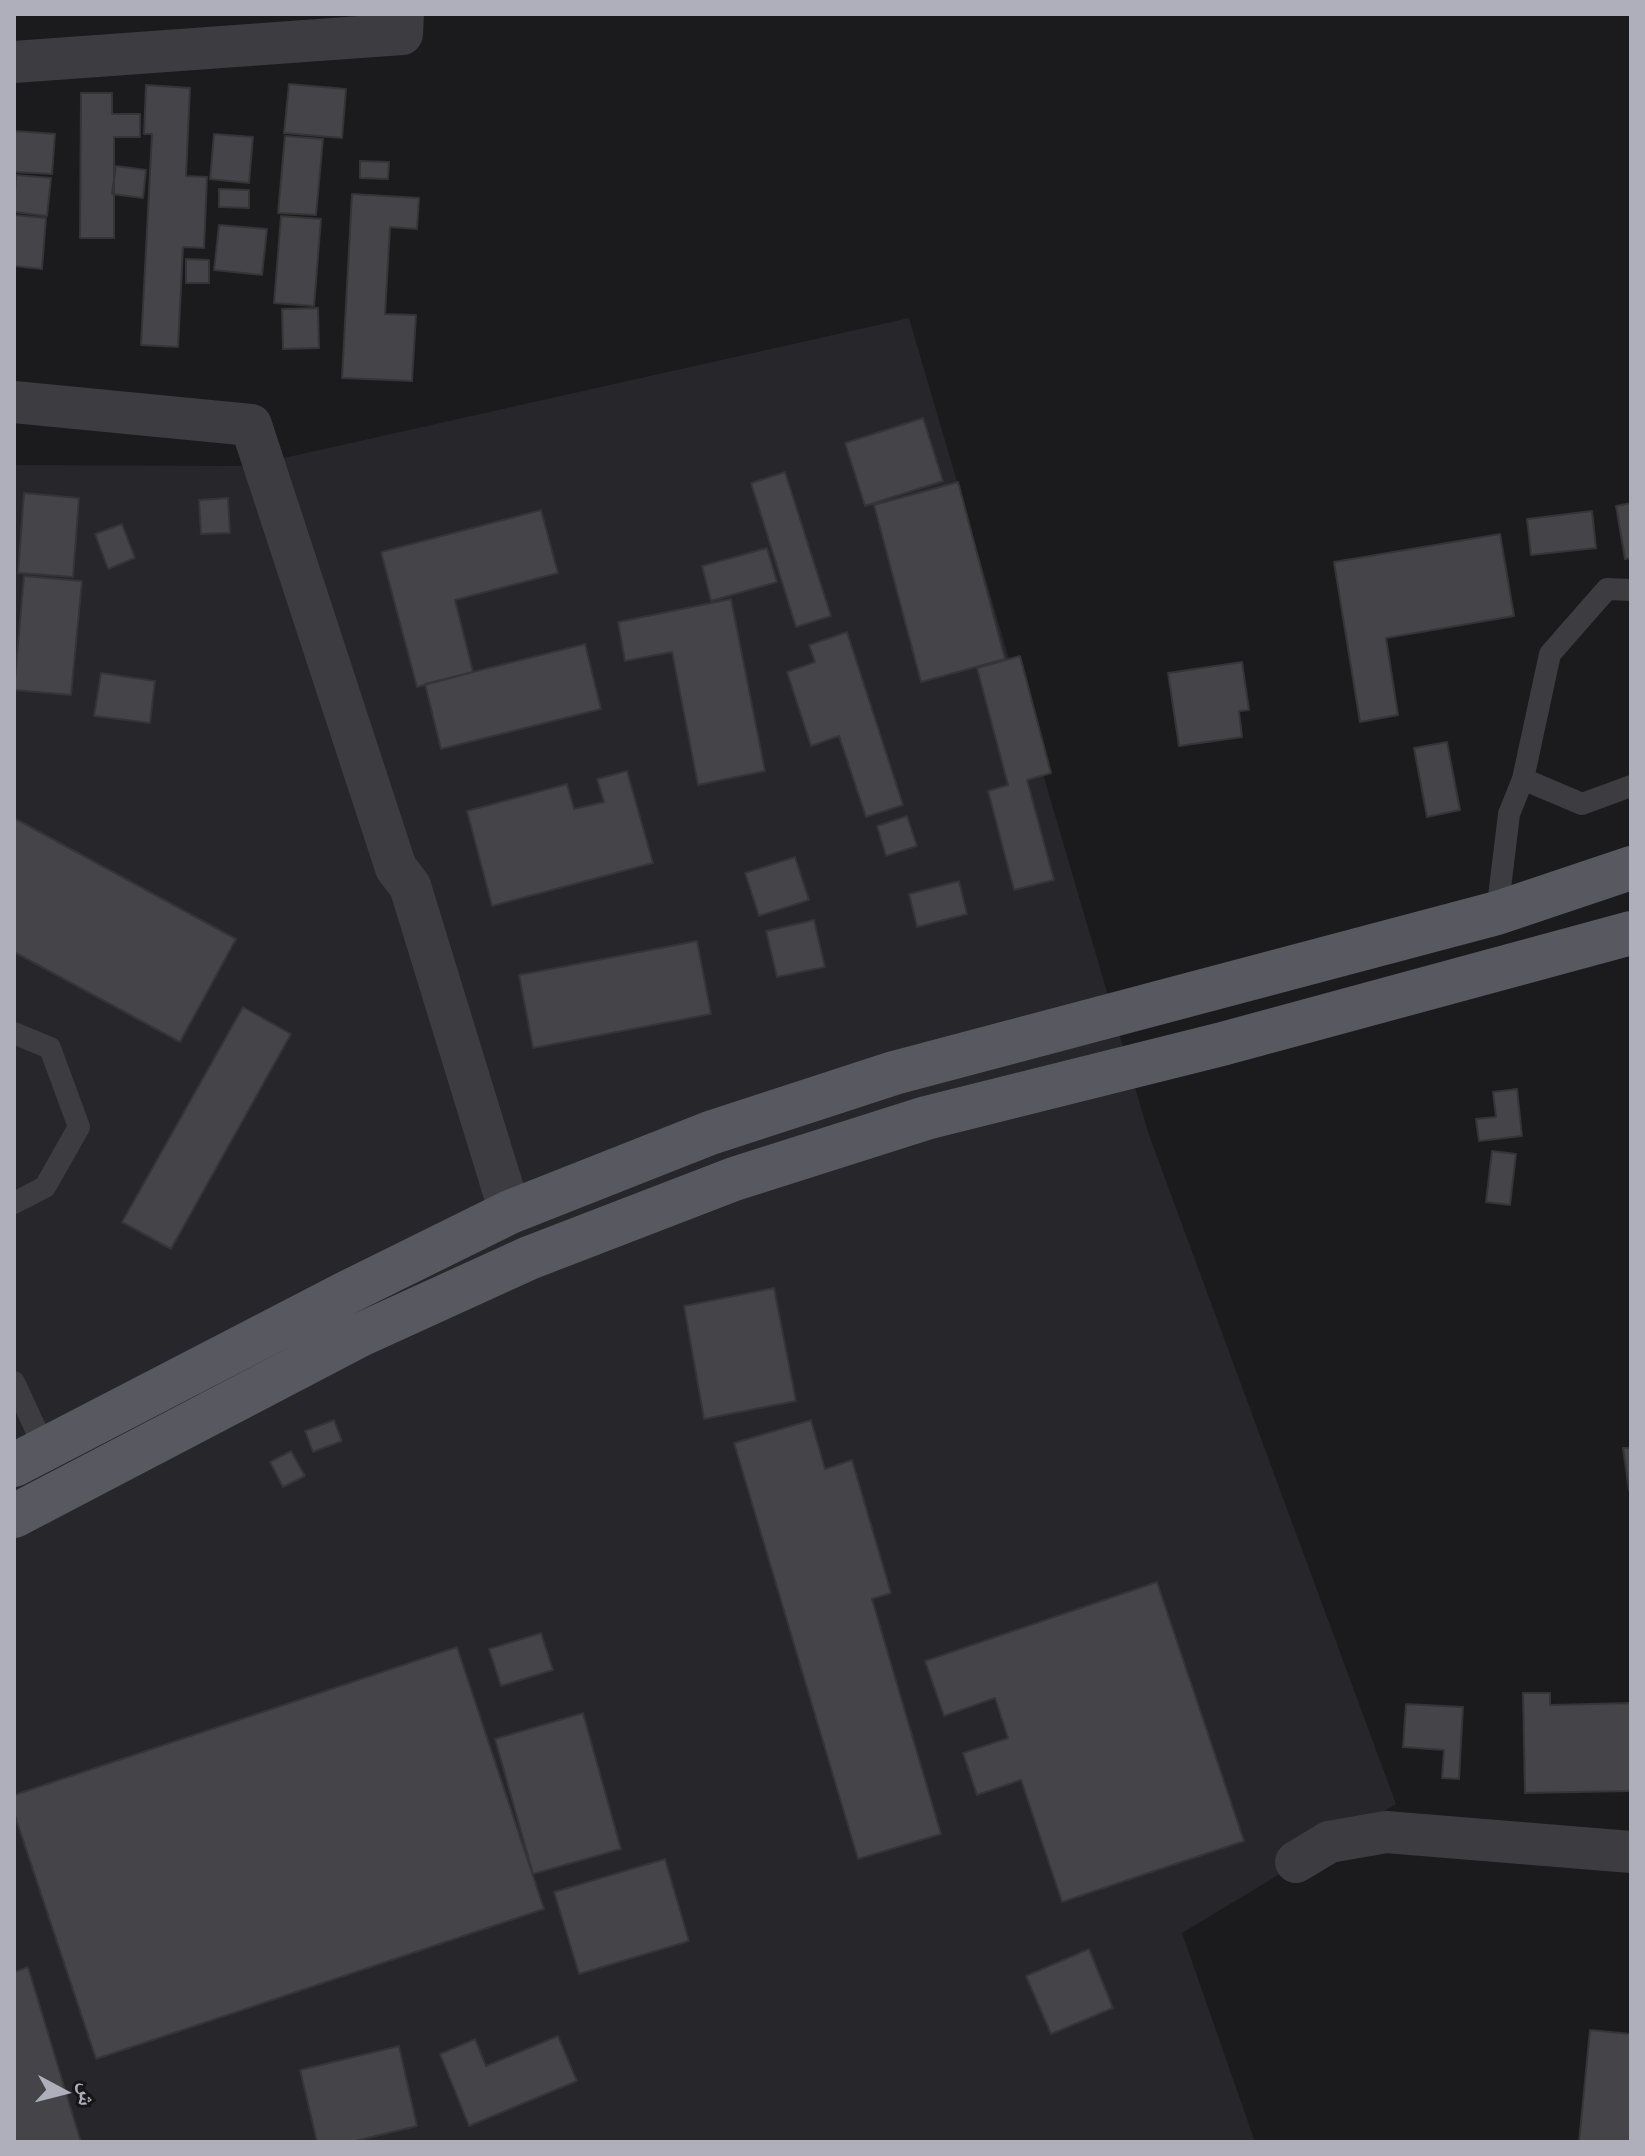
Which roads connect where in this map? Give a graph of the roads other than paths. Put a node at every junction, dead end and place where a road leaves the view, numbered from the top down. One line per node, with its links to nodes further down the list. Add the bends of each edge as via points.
1 (403, 14): 2 (street, via 402,34)
2 (14, 62)
3 (14, 402): 12 (street, via 251,425 396,868 410,886)
4 (1631, 590): 5 (lane, via 1607,589 1550,654)
5 (1523, 779): 6 (lane, via 1582,804); 8 (lane, via 1509,814)
6 (1631, 786)
7 (1631, 868): 8 (main road)
8 (1497, 913): 12 (main road, via 894,1073 710,1133)
9 (1631, 933): 15 (main road, via 926,1118 734,1179 529,1258 360,1335)
10 (14, 1033): 11 (lane, via 50,1048 79,1127 45,1187)
11 (14, 1203)
12 (510, 1212): 14 (main road)
13 (14, 1382): 14 (lane)
14 (30, 1457): 15 (main road)
15 (65, 1489): 16 (main road)
16 (14, 1516)
17 (1631, 1852): 18 (street, via 1386,1832 1329,1842)
18 (1296, 1862)

